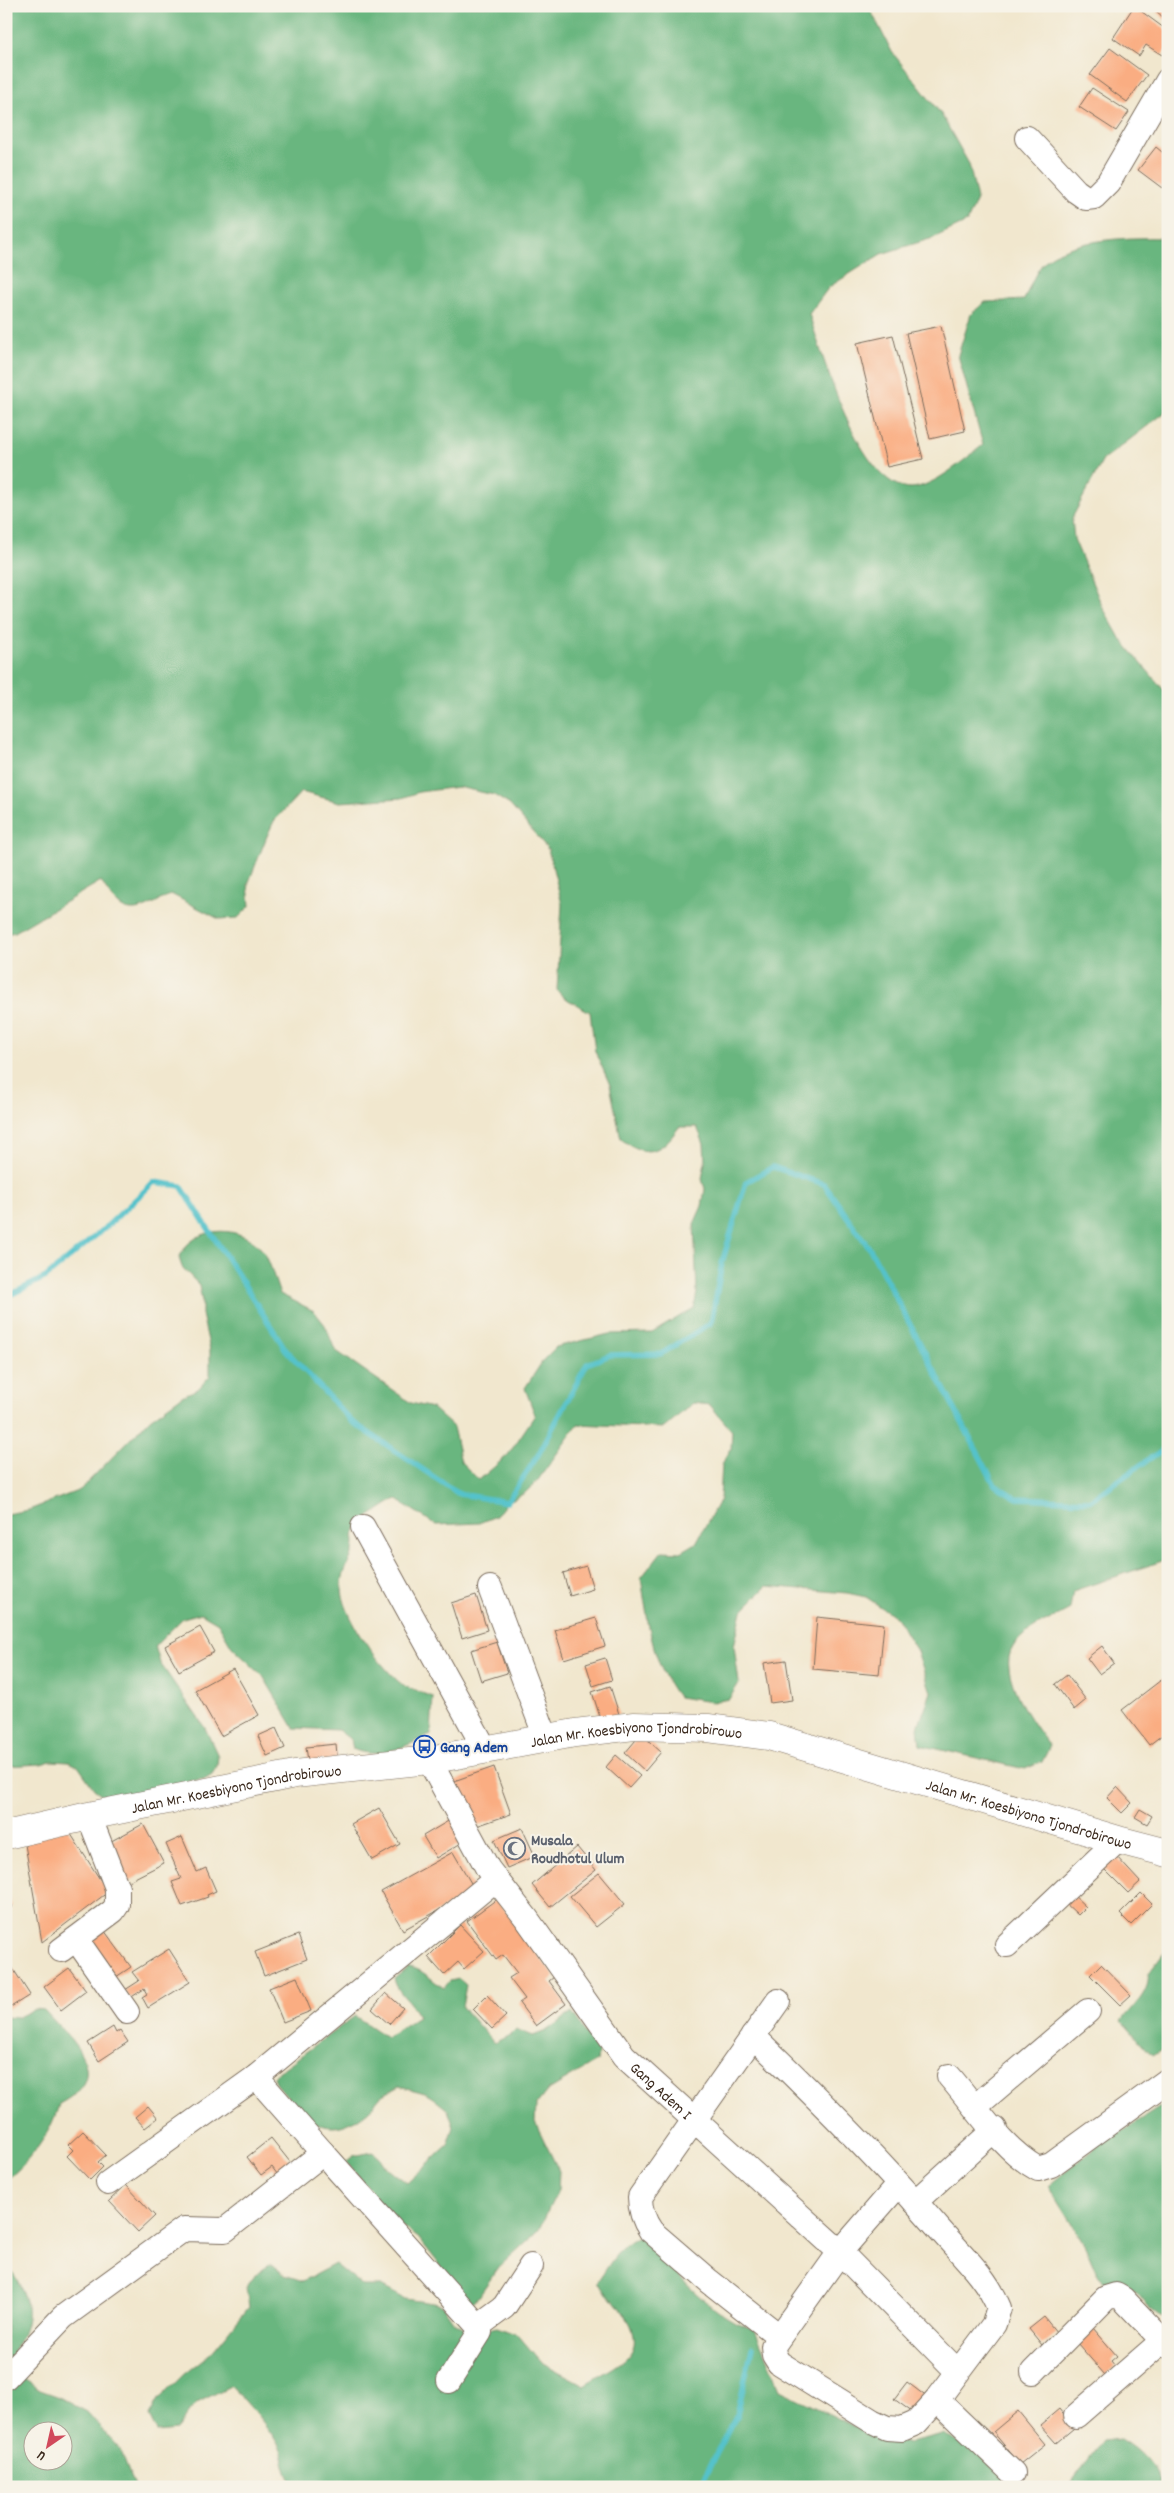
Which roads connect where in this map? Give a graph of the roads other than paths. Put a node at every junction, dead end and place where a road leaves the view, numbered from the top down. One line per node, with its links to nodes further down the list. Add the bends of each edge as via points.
1 (1168, 80): 2 (street, via 1108,183 1094,197 1086,198 1076,191)
2 (1027, 138)
3 (363, 1527): 6 (street)
4 (490, 1588): 5 (street)
5 (546, 1738): 6 (main road, Jalan Mr. Koesbiyono Tjondrobirowo); 10 (main road, Jalan Mr. Koesbiyono Tjondrobirowo, via 634,1726 708,1728 769,1736)
6 (485, 1749): 7 (main road, Jalan Mr. Koesbiyono Tjondrobirowo)
7 (429, 1760): 8 (main road, Jalan Mr. Koesbiyono Tjondrobirowo, via 295,1774); 12 (street, Gang Adem I)
8 (89, 1816): 9 (main road, Jalan Mr. Koesbiyono Tjondrobirowo); 16 (street, via 117,1888 117,1905 68,1945)
9 (6, 1835)
10 (1118, 1840): 11 (main road, Jalan Mr. Koesbiyono Tjondrobirowo); 13 (street)
11 (1168, 1852)
12 (496, 1879): 19 (street); 22 (street, Gang Adem I, via 624,2056)
13 (1007, 1945)
14 (778, 2001): 17 (street)
15 (1088, 2011): 21 (street)
16 (127, 2012)
17 (752, 2036): 22 (street); 26 (street, via 821,2100)
18 (949, 2076): 21 (street)
19 (256, 2077): 24 (street); 25 (street)
20 (1168, 2080): 23 (street, via 1051,2165 1038,2169 1024,2161)
21 (976, 2106): 23 (street)
22 (694, 2121): 28 (street, Gang Adem I); 31 (street, via 640,2197 646,2223 709,2281)
23 (995, 2129): 27 (street)
24 (323, 2153): 30 (street); 35 (street, via 225,2230 184,2229 63,2317)
25 (108, 2183)
26 (900, 2184): 27 (street); 28 (street)
27 (916, 2202): 33 (street, via 988,2284 999,2308 994,2324)
28 (840, 2252): 31 (street); 33 (street, Gang Adem I)
29 (531, 2266): 30 (street, via 504,2307)
30 (478, 2326): 36 (street, via 480,2332)
31 (779, 2336): 37 (street, via 773,2346 779,2363 887,2428 902,2429 916,2423)
32 (1166, 2340): 34 (street, via 1116,2295 1106,2298); 38 (street)
33 (957, 2371): 37 (street)
34 (1034, 2372)
35 (6, 2377)
36 (449, 2381)
37 (937, 2400): 39 (street)
38 (1076, 2416)
39 (1013, 2473)

